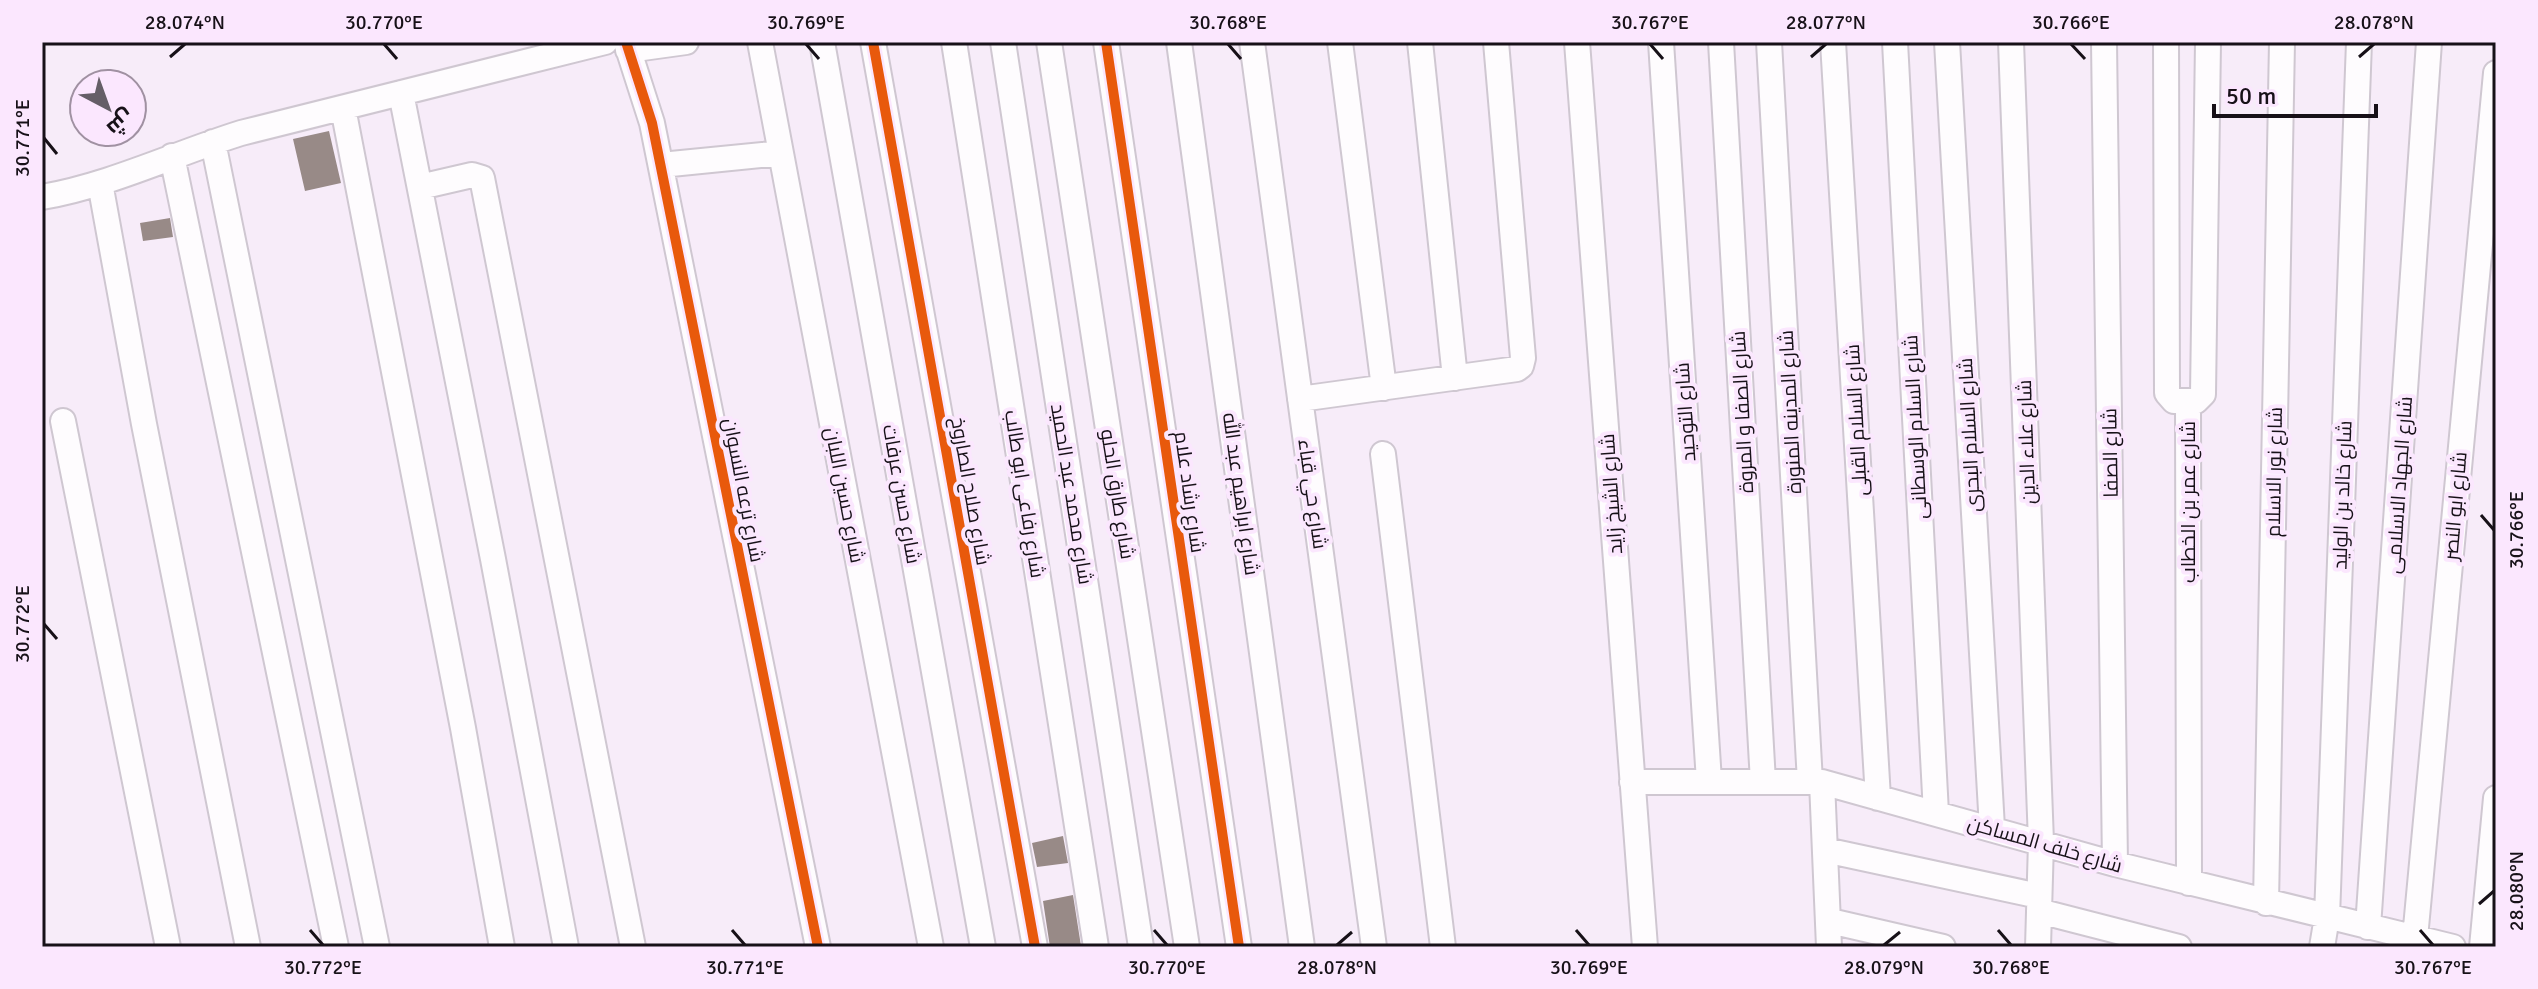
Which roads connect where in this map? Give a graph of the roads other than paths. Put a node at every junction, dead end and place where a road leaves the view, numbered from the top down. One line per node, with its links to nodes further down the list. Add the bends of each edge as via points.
1 (686, 42): 28 (street)
2 (760, 42): 33 (street, شارع حسين اللبان)
3 (822, 42): 73 (street, شارع حسن عرفات)
4 (873, 42): 74 (street, شارع صلاح الصاروخ)
5 (954, 42): 75 (street, شارع رفاعى ابو طالب)
6 (1003, 42): 76 (street, شارع محمد عبد الحميد)
7 (1049, 42): 77 (street, شارع طارق الحلو)
8 (1106, 42): 78 (street, شارع رشاد علام)
9 (1179, 42): 79 (street, شارع ابراهيم عبد الله)
10 (1252, 42): 41 (street, شارع حي قباء)
11 (1340, 42): 40 (street)
12 (1420, 42): 39 (street)
13 (1496, 42): 39 (street, via 1523,358 1517,369)
14 (1577, 42): 46 (street, شارع الشيخ زايد)
15 (1661, 42): 45 (street, شارع التوحيد)
16 (1721, 42): 47 (street, شارع الصفا و المروة)
17 (1769, 42): 48 (street, شارع المدينه المنورة)
18 (1833, 42): 49 (street, شارع السلام القبلى)
19 (1895, 42): 51 (street, شارع السلام الوسطانى)
20 (1947, 42): 52 (street, شارع السلام البحرى)
21 (2011, 42): 53 (street, شارع علاء الدين)
22 (2104, 42): 55 (street, شارع الصفا)
23 (2166, 42): 42 (street, شارع عمر بن الخطاب, via 2167,393 2174,401)
24 (2208, 42): 42 (street, via 2203,394)
25 (2282, 42): 57 (street, شارع نور الاسلام)
26 (2359, 42): 59 (street, شارع خالد بن الوليد)
27 (2429, 42): 61 (street, شارع الجهاد الاسلامى)
28 (620, 45): 30 (street); 35 (street, شارع ترعه النسوان, via 649,111)
29 (2496, 73): 62 (street, شارع ابو النصر)
30 (401, 93): 31 (street); 37 (street)
31 (343, 108): 32 (street); 68 (street)
32 (213, 142): 34 (street); 67 (street)
33 (781, 153): 35 (street); 72 (street, شارع حسين اللبان)
34 (172, 156): 36 (street); 66 (street)
35 (661, 165): 71 (street, شارع ترعه النسوان)
36 (100, 183): 38 (street); 65 (street)
37 (420, 187): 69 (street); 70 (street, via 472,175 482,178)
38 (42, 197)
39 (1455, 378): 40 (street)
40 (1384, 388): 41 (street)
41 (1300, 399): 80 (street, شارع حي قباء)
42 (2188, 401): 56 (street, شارع عمر بن الخطاب)
43 (63, 421): 64 (street)
44 (1383, 454): 81 (street)
45 (1709, 781): 46 (street, شارع خلف المساكن); 47 (street, شارع خلف المساكن)
46 (1632, 782): 82 (street, شارع الشيخ زايد)
47 (1763, 782): 48 (street, شارع خلف المساكن)
48 (1816, 782): 49 (street, شارع خلف المساكن); 54 (street, شارع المدينه المنورة)
49 (1878, 798): 51 (street, شارع خلف المساكن)
50 (2496, 798): 89 (street)
51 (1936, 813): 52 (street, شارع خلف المساكن)
52 (1992, 828): 53 (street, شارع خلف المساكن)
53 (2041, 842): 55 (street, شارع خلف المساكن); 58 (street, شارع علاء الدين)
54 (1825, 850): 58 (street); 60 (street, شارع المدينه المنورة)
55 (2115, 864): 56 (street, شارع خلف المساكن)
56 (2189, 883): 57 (street, شارع خلف المساكن)
57 (2266, 903): 59 (street, شارع خلف المساكن)
58 (2039, 904): 63 (street); 85 (street, شارع علاء الدين)
59 (2327, 917): 61 (street, شارع خلف المساكن); 87 (street, شارع خالد بن الوليد)
60 (1830, 921): 83 (street, شارع المدينه المنورة); 84 (street)
61 (2368, 927): 62 (street, شارع خلف المساكن)
62 (2415, 938): 88 (street, شارع خلف المساكن)
63 (2119, 940): 86 (street)
64 (168, 947)
65 (248, 947)
66 (336, 947)
67 (377, 947)
68 (502, 947)
69 (566, 947)
70 (633, 947)
71 (818, 947)
72 (931, 947)
73 (983, 947)
74 (1035, 947)
75 (1096, 947)
76 (1141, 947)
77 (1187, 947)
78 (1239, 947)
79 (1302, 947)
80 (1374, 947)
81 (1443, 947)
82 (1645, 947)
83 (1829, 947)
84 (1943, 947)
85 (2038, 947)
86 (2179, 947)
87 (2322, 947)
88 (2453, 947)
89 (2482, 947)

